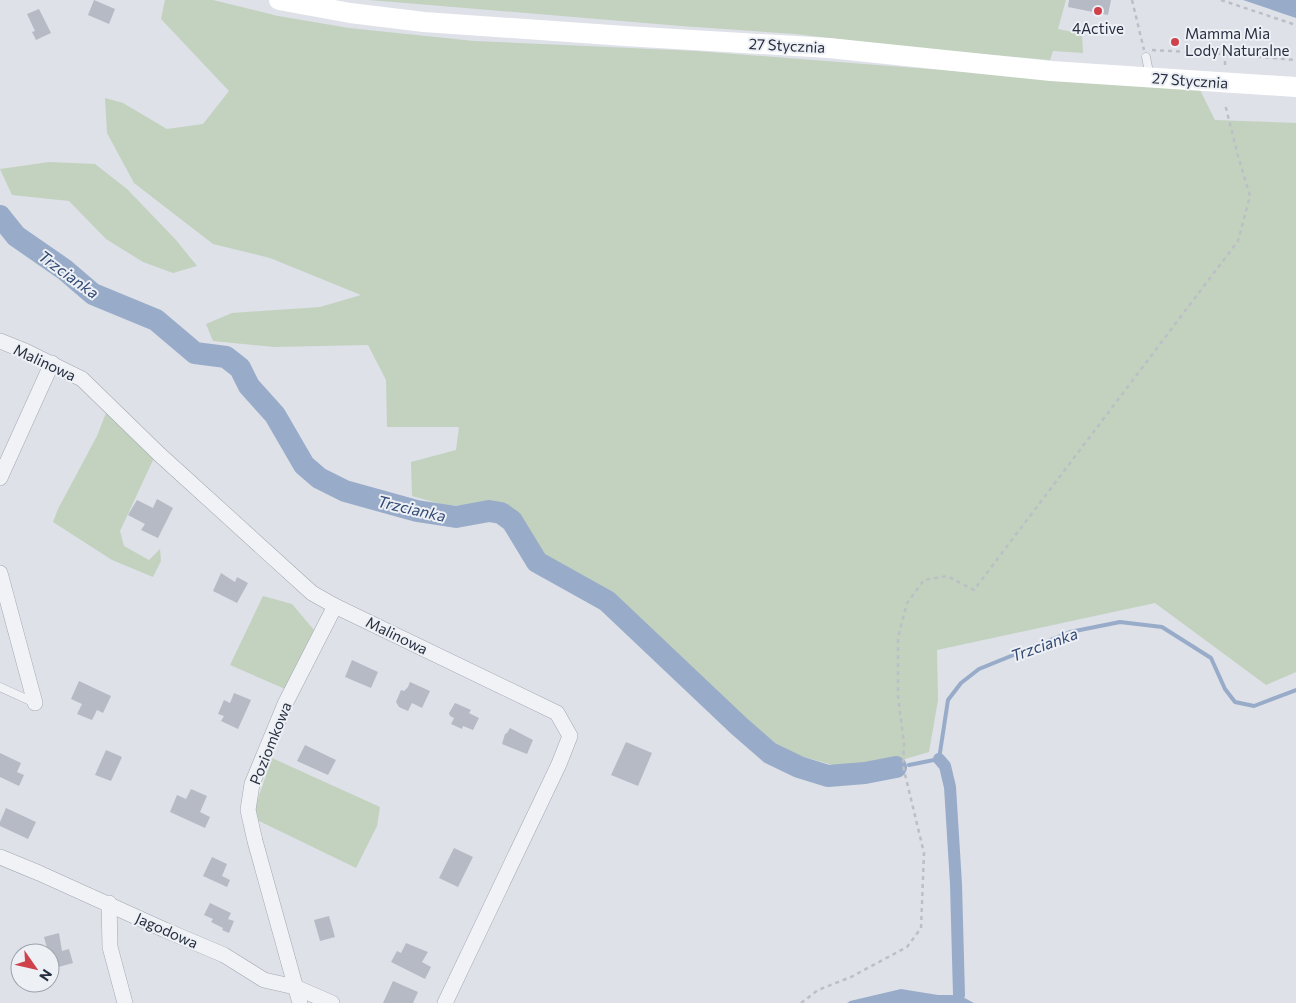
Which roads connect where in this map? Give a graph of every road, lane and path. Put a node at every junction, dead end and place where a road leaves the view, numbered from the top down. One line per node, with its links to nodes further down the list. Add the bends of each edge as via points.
1 (278, 0): 9 (main road, 27 Stycznia, via 424,22 828,48 1051,71)
2 (1132, 0): 6 (path)
3 (1221, 0): 4 (path)
4 (1296, 25)
5 (1136, 47): 6 (path)
6 (1145, 53): 7 (path); 9 (lane)
7 (1225, 54): 8 (path); 10 (path)
8 (1296, 60)
9 (1150, 77): 10 (main road, 27 Stycznia)
10 (1224, 82): 11 (main road, 27 Stycznia)
11 (1296, 87)
12 (1225, 104): 27 (path, via 1250,196 1238,241 974,590 947,576 939,577 924,580 907,603 898,637 898,696 904,744 902,766 924,853 921,928 907,947 851,977 818,990)
13 (0, 341): 14 (street, Malinowa)
14 (52, 364): 15 (street); 17 (street, Malinowa, via 82,379 312,593)
15 (0, 478)
16 (0, 573): 19 (street)
17 (335, 606): 22 (street, Poziomkowa, via 285,704 252,784 248,810); 26 (street, Malinowa, via 557,713 570,736)
18 (0, 687): 19 (lane)
19 (35, 703)
20 (0, 857): 21 (street, Jagodowa)
21 (109, 903): 22 (street, Jagodowa, via 224,955 264,980); 23 (street, via 110,947)
22 (295, 987): 24 (street, Poziomkowa); 25 (street, Jagodowa)
23 (124, 1003)
24 (300, 1003)
25 (332, 1003)
26 (445, 1003)
27 (801, 1003)

